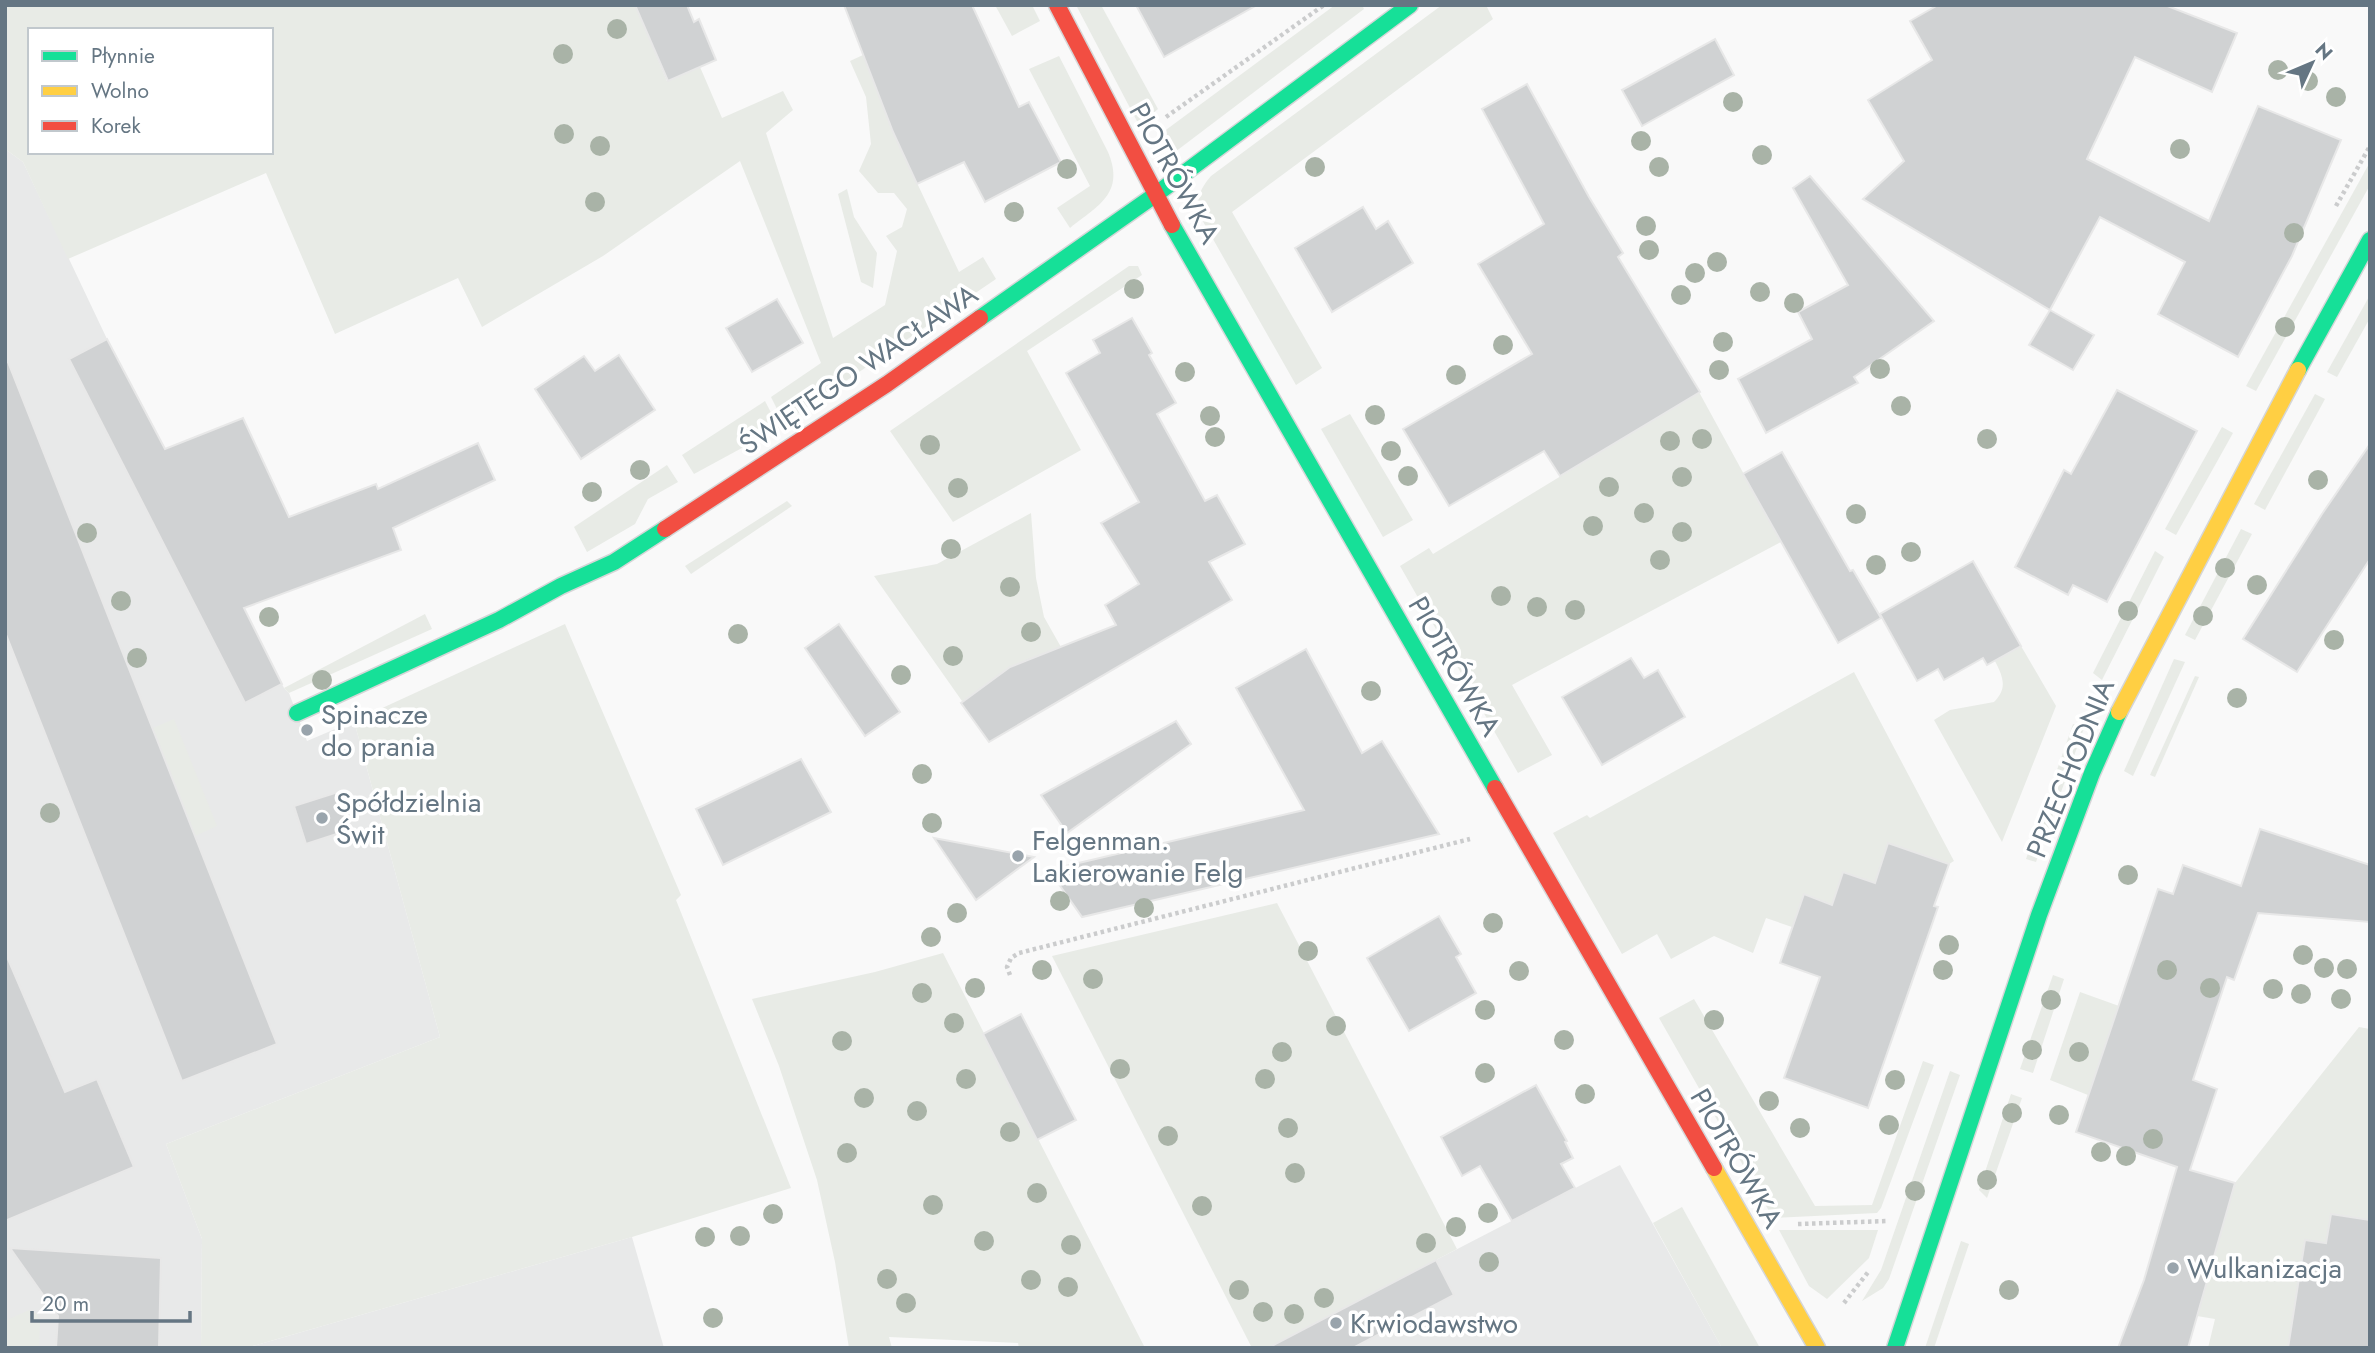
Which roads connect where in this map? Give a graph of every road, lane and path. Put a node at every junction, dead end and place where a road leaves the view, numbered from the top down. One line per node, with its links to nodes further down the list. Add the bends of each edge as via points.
1 (1057, 5): 4 (street, PIOTRÓWKA)
2 (1324, 5): 4 (path)
3 (1410, 5): 5 (street, ŚWIĘTEGO WACŁAWA)
4 (1129, 145): 5 (street, PIOTRÓWKA)
5 (1155, 195): 7 (street, ŚWIĘTEGO WACŁAWA, via 887,384 614,562 499,621); 8 (street, PIOTRÓWKA)
6 (2370, 240): 13 (street, PRZECHODNIA, via 2126,695 2039,915)
7 (298, 713)
8 (1517, 827): 9 (path, via 1019,953 1007,967); 11 (street, PIOTRÓWKA)
9 (1010, 975)
10 (1888, 1221): 11 (path)
11 (1746, 1227): 12 (street, PIOTRÓWKA)
12 (1817, 1348)
13 (1895, 1348)

